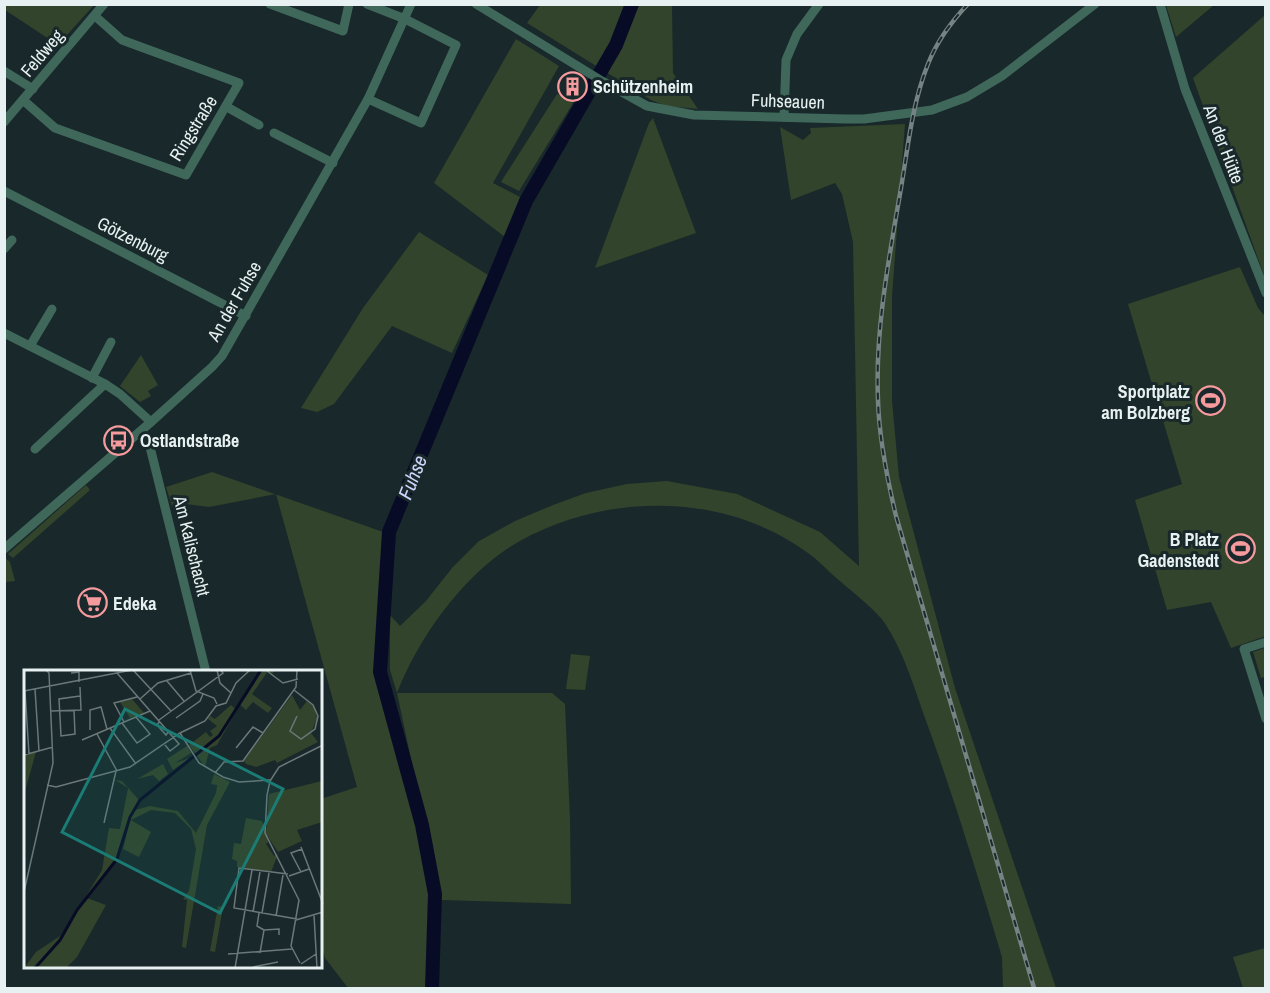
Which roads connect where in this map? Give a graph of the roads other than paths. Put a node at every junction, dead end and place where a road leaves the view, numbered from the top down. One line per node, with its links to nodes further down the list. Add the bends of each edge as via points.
1 (104, 4): 11 (street, Feldweg)
2 (270, 4): 3 (street, via 343,32)
3 (349, 4)
4 (367, 4): 13 (street)
5 (411, 4): 13 (street, An der Fuhse)
6 (476, 4): 19 (street, Fuhseauen, via 647,106 694,115)
7 (819, 4): 19 (street, via 796,34 786,60)
8 (1095, 4): 19 (street, Fuhseauen, via 993,82 952,104 864,119)
9 (1152, 4): 12 (street)
10 (1160, 4): 12 (street, An der Hütte)
11 (94, 16): 15 (street, Feldweg); 18 (street, Ringstraße, via 122,40 239,83)
12 (1162, 16): 27 (street, An der Hütte, via 1185,89)
13 (405, 19): 16 (street, An der Fuhse); 16 (street, via 456,45 421,123)
14 (4, 70): 15 (street)
15 (33, 89): 17 (street, Feldweg)
16 (368, 99): 23 (street, An der Fuhse)
17 (23, 100): 18 (street, Ringstraße, via 55,128 186,175); 20 (street, Feldweg)
18 (227, 107): 21 (street)
19 (784, 117)
20 (4, 122)
21 (259, 124)
22 (274, 133): 23 (street)
23 (333, 163): 29 (street, An der Fuhse)
24 (4, 191): 29 (street, Götzenburg)
25 (12, 240): 26 (street)
26 (4, 249)
27 (1266, 293)
28 (52, 309): 32 (street)
29 (246, 316): 35 (street, An der Fuhse, via 222,356)
30 (4, 333): 32 (street)
31 (111, 342): 33 (street)
32 (30, 346): 33 (street)
33 (92, 378): 34 (street)
34 (105, 384): 35 (street); 37 (street)
35 (152, 422): 36 (street, An der Fuhse)
36 (141, 431): 38 (street, An der Fuhse); 40 (street, Am Kalischacht, via 148,439)
37 (35, 449)
38 (4, 549)
39 (1266, 642): 41 (street, via 1244,649)
40 (206, 670)
41 (1266, 718)

